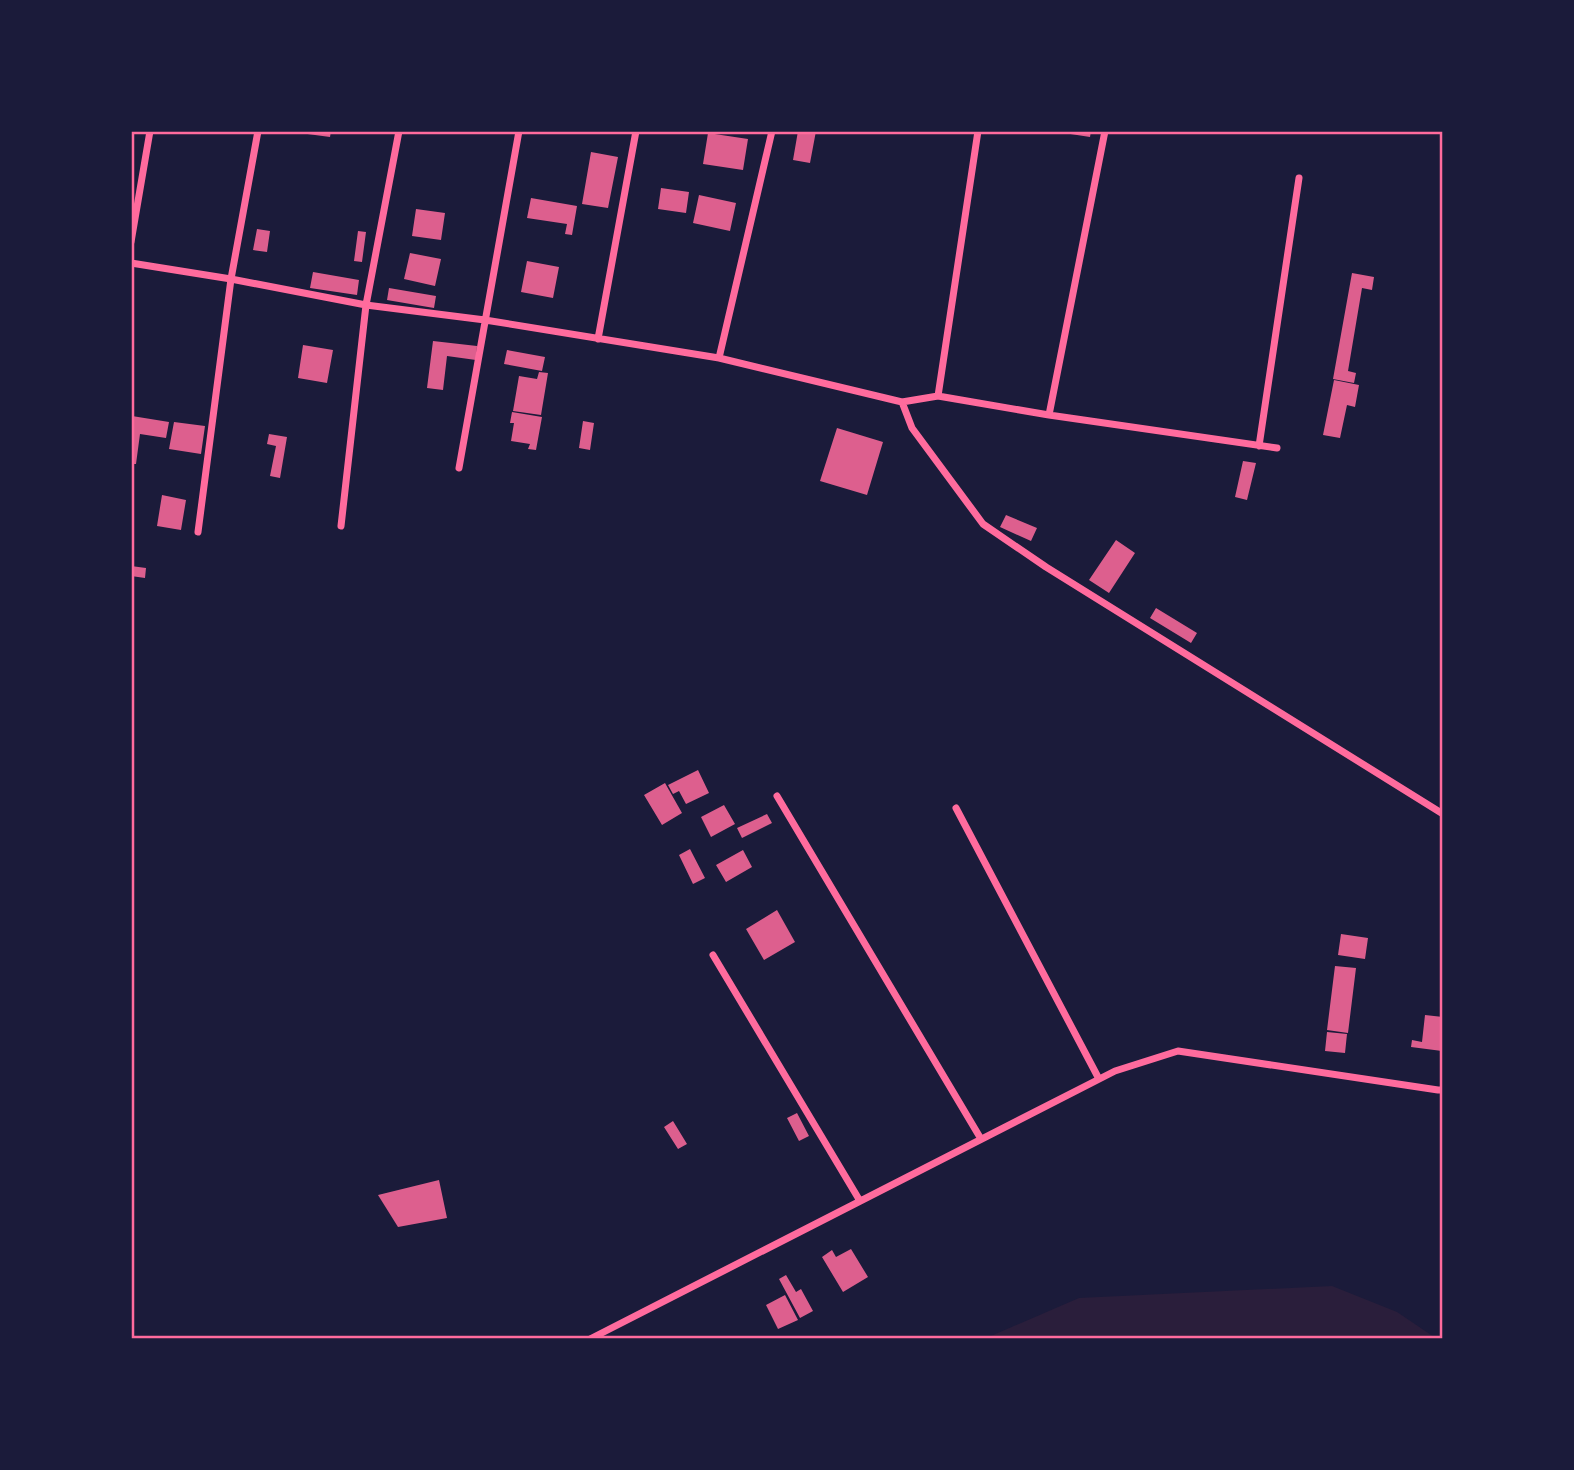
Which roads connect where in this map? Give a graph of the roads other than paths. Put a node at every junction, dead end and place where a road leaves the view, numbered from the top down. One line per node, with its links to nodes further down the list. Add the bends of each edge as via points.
1 (150, 131): 10 (street)
2 (258, 131): 12 (street)
3 (398, 131): 13 (street)
4 (519, 131): 14 (street)
5 (636, 131): 15 (street)
6 (772, 131): 16 (street)
7 (978, 131): 17 (street)
8 (1105, 131): 19 (street)
9 (1298, 178): 20 (street)
10 (131, 242)
11 (131, 263): 12 (street)
12 (231, 279): 13 (street); 24 (street)
13 (366, 305): 14 (street); 23 (street)
14 (485, 320): 15 (street); 22 (street)
15 (598, 339): 16 (street)
16 (719, 358): 18 (street)
17 (938, 396): 18 (street); 19 (street)
18 (902, 402): 27 (street, via 912,428 983,524)
19 (1049, 415): 20 (street)
20 (1259, 446): 21 (street)
21 (1277, 448)
22 (459, 468)
23 (341, 526)
24 (198, 533)
25 (777, 796): 31 (street)
26 (956, 808): 29 (street)
27 (1443, 814)
28 (713, 955): 32 (street)
29 (1098, 1079): 30 (street, via 1178,1051); 31 (street)
30 (1443, 1090)
31 (981, 1139): 32 (street)
32 (860, 1201): 33 (street)
33 (590, 1339)

